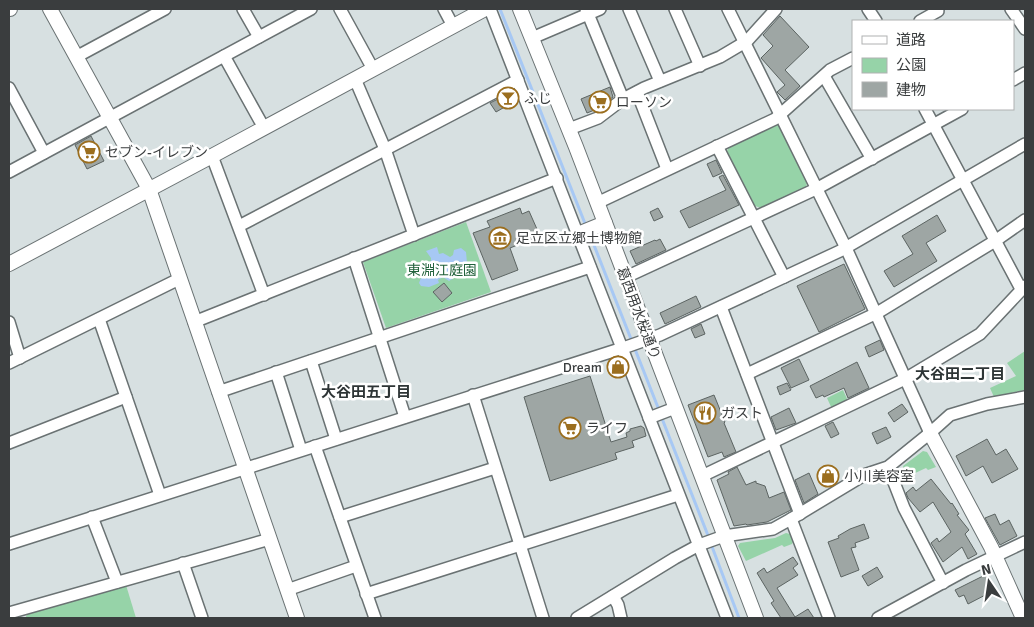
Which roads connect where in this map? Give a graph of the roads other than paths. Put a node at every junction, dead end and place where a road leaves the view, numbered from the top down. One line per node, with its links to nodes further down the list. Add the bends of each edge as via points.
1 (50, 9): 27 (street)
2 (165, 9): 27 (street)
3 (244, 9): 23 (street)
4 (311, 9): 23 (street)
5 (340, 9): 30 (street)
6 (444, 9): 21 (street)
7 (485, 9): 21 (street)
8 (490, 9): 35 (street)
9 (520, 9): 24 (street, 葛西用水桜通り)
10 (600, 9): 17 (street)
11 (629, 9): 36 (street)
12 (675, 9): 29 (street)
13 (728, 9): 25 (street)
14 (776, 9): 25 (street)
15 (868, 9): 19 (street)
16 (1011, 9): 22 (street)
17 (587, 11): 24 (street); 39 (street)
18 (939, 14): 20 (street)
19 (875, 20)
20 (923, 20)
21 (453, 26): 30 (street)
22 (1025, 29)
23 (259, 37): 26 (street)
24 (532, 38): 46 (street, 葛西用水桜通り)
25 (743, 43): 29 (street); 42 (street)
26 (224, 56): 43 (street); 45 (street)
27 (76, 57): 43 (street)
28 (852, 59): 32 (street)
29 (700, 66): 36 (street)
30 (372, 69): 33 (street)
31 (1025, 73): 34 (street)
32 (824, 76): 42 (street); 52 (street)
33 (355, 79): 45 (street); 49 (street)
34 (1014, 79)
35 (518, 80): 49 (street); 55 (street)
36 (660, 81): 38 (street)
37 (9, 90): 50 (street)
38 (637, 92): 39 (street); 53 (street)
39 (624, 100): 46 (street, via 598,118)
40 (926, 110): 44 (street)
41 (960, 110): 44 (street)
42 (780, 116): 48 (street); 58 (street)
43 (110, 117): 50 (street); 57 (street)
44 (933, 125): 52 (street); 56 (street)
45 (264, 128): 51 (street)
46 (569, 129): 59 (street, 葛西用水桜通り)
47 (1025, 144): 56 (street)
48 (717, 146): 53 (street); 60 (street)
49 (385, 149): 63 (street); 65 (street)
50 (44, 153): 54 (street)
51 (212, 156): 57 (street); 63 (street)
52 (872, 159): 58 (street)
53 (667, 169): 59 (street)
54 (9, 172)
55 (557, 178): 64 (street); 65 (street)
56 (963, 180): 66 (street); 67 (street)
57 (149, 189): 69 (street); 73 (street)
58 (816, 189): 60 (street); 67 (street)
59 (597, 203): 62 (street, 葛西用水桜通り)
60 (753, 217): 71 (street); 72 (street)
61 (1025, 220): 66 (street)
62 (600, 225): 64 (street); 71 (street, 葛西用水桜通り)
63 (239, 226): 75 (street)
64 (578, 234): 70 (street)
65 (414, 235): 68 (street)
66 (995, 241): 74 (street); 77 (street)
67 (846, 248): 72 (street); 77 (street)
68 (354, 258): 75 (street); 81 (street)
69 (9, 264)
70 (590, 267): 81 (street); 83 (street)
71 (626, 277): 82 (street, 葛西用水桜通り)
72 (784, 278): 76 (street)
73 (179, 279): 78 (street); 80 (street)
74 (1023, 287): 89 (street, via 980,334)
75 (264, 295): 80 (street)
76 (721, 307): 82 (street); 88 (street)
77 (877, 313): 88 (street); 89 (street)
78 (99, 318): 84 (street); 92 (street)
79 (9, 322): 84 (street)
80 (194, 322): 90 (street)
81 (380, 338): 85 (street); 95 (street)
82 (645, 340): 83 (street); 94 (street, 葛西用水桜通り)
83 (624, 348): 91 (street); 96 (street)
84 (20, 358): 86 (street)
85 (311, 360): 87 (street); 98 (street)
86 (9, 363)
87 (276, 372): 90 (street); 102 (street)
88 (747, 374): 99 (street)
89 (906, 379): 97 (street); 99 (street)
90 (218, 392): 105 (street)
91 (473, 395): 95 (street); 104 (street)
92 (126, 397): 100 (street); 107 (street)
93 (1025, 397): 97 (street, via 950,415)
94 (672, 409): 96 (street); 106 (street, 葛西用水桜通り)
95 (405, 417): 98 (street)
96 (651, 417): 108 (street)
97 (930, 433): 103 (street); 117 (street)
98 (336, 439): 101 (street)
99 (773, 442): 106 (street); 111 (street)
100 (9, 444)
101 (315, 446): 102 (street); 110 (street)
102 (301, 450): 105 (street)
103 (888, 467): 111 (street, via 864,475); 121 (street, via 904,508)
104 (495, 468): 110 (street); 116 (street)
105 (245, 469): 107 (street); 112 (street)
106 (702, 476): 113 (street, 葛西用水桜通り)
107 (160, 495): 109 (street)
108 (678, 495): 113 (street); 116 (street)
109 (92, 517): 115 (street); 120 (street)
110 (340, 517): 119 (street)
111 (796, 517): 113 (street, via 774,529); 134 (street)
112 (270, 539): 118 (street); 122 (street)
113 (710, 541): 124 (street); 132 (street); 133 (street, 葛西用水桜通り)
114 (1025, 542): 117 (street)
115 (9, 544)
116 (520, 546): 123 (street); 129 (street)
117 (996, 557): 121 (street); 136 (street)
118 (183, 563): 120 (street); 126 (street)
119 (356, 566): 122 (street); 123 (street)
120 (117, 582): 125 (street)
121 (943, 583): 135 (street)
122 (287, 590): 127 (street)
123 (366, 594): 128 (street)
124 (613, 596): 130 (street); 131 (street)
125 (15, 614)
126 (202, 618)
127 (297, 618)
128 (375, 618)
129 (543, 618)
130 (577, 618)
131 (622, 618)
132 (727, 618)
133 (756, 618)
134 (829, 618)
135 (878, 618)
136 (1023, 618)

